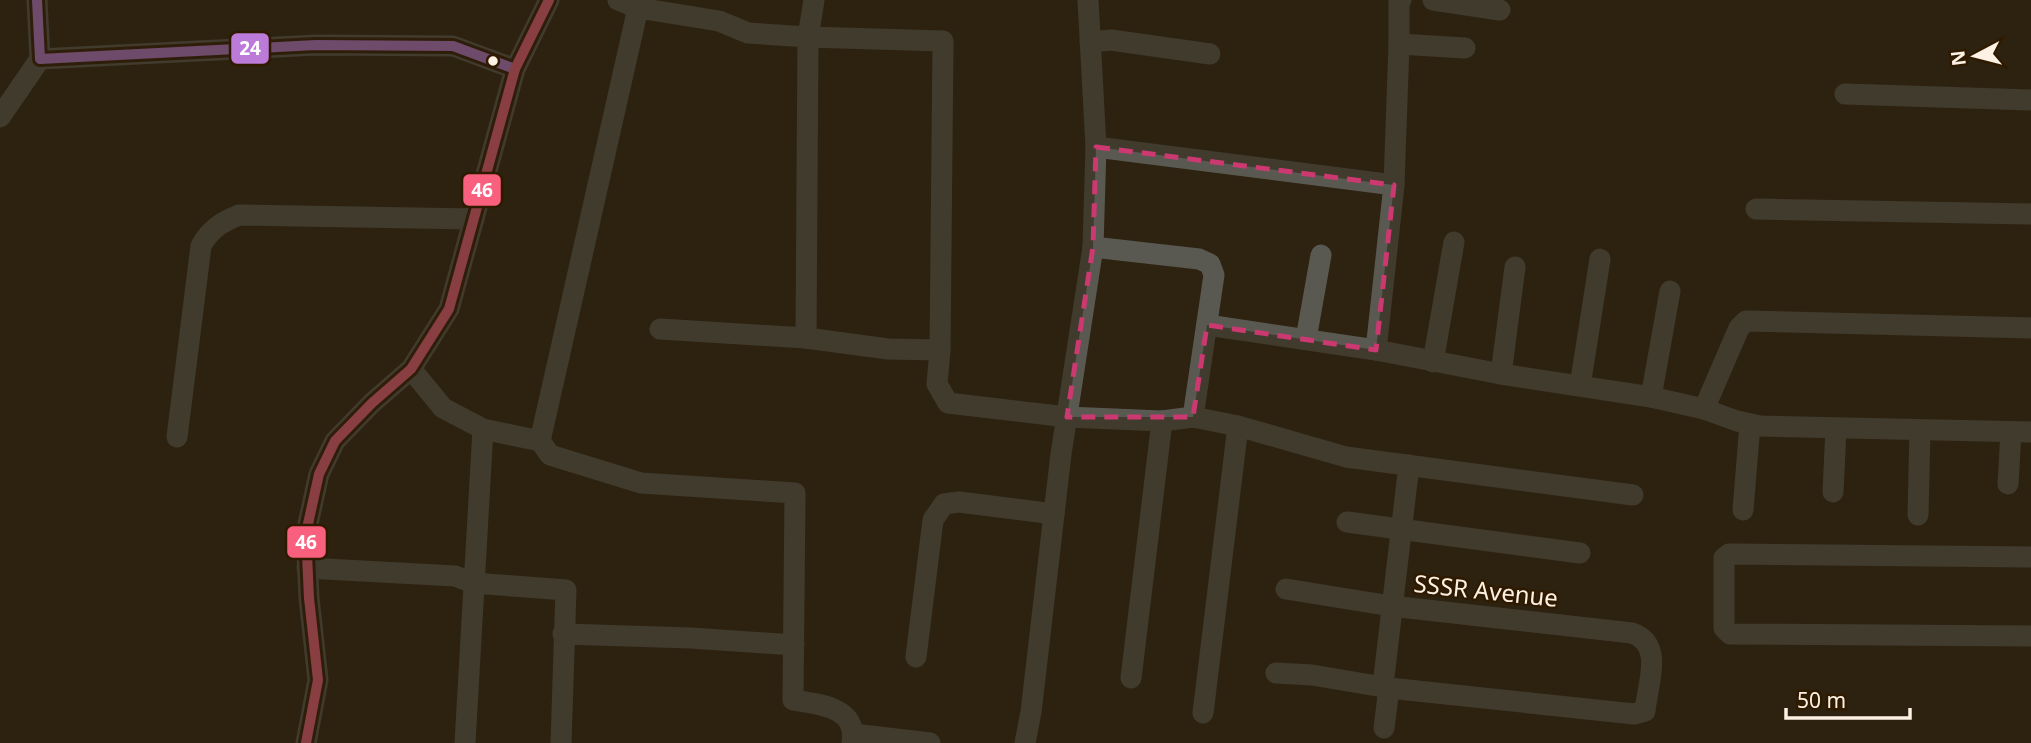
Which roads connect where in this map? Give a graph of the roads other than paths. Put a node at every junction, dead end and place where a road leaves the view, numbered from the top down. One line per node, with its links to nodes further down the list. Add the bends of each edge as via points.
1 (37, 0): 15 (street)
2 (548, 0): 16 (street)
3 (618, 0): 8 (street)
4 (814, 0): 10 (street)
5 (1088, 0): 11 (street)
6 (1401, 0): 12 (street)
7 (1433, 0): 9 (street)
8 (638, 8): 10 (street, via 719,21 748,33); 54 (street)
9 (1500, 10)
10 (808, 37): 34 (street); 36 (street, via 943,41)
11 (1090, 42): 14 (street, via 1111,40); 20 (street)
12 (1399, 44): 13 (street); 21 (street)
13 (1465, 48)
14 (1210, 54)
15 (40, 59): 16 (street, via 316,45 453,46); 19 (street)
16 (515, 69): 24 (street)
17 (1845, 94): 18 (street)
18 (2031, 100)
19 (0, 117)
20 (1096, 147): 21 (street); 26 (street)
21 (1394, 185): 37 (street)
22 (1756, 209): 23 (street)
23 (2031, 214)
24 (474, 219): 39 (street, via 449,309); 53 (street, via 239,215 221,222 201,246)
25 (1454, 242): 38 (street)
26 (1093, 247): 31 (street, via 1210,264 1214,275); 44 (street)
27 (1321, 256): 35 (street)
28 (1600, 259): 41 (street)
29 (1515, 267): 40 (street)
30 (1670, 291): 42 (street)
31 (1207, 324): 35 (street); 45 (street)
32 (2031, 328): 43 (street, via 1746,321)
33 (660, 329): 34 (street)
34 (806, 338): 36 (street, via 888,349)
35 (1306, 339): 37 (street)
36 (940, 350): 44 (street, via 937,384 948,403)
37 (1376, 350): 38 (street)
38 (1433, 362): 40 (street)
39 (411, 369): 50 (street, via 443,408); 66 (street, via 335,440 319,474 306,533)
40 (1501, 374): 41 (street)
41 (1580, 386): 42 (street)
42 (1651, 397): 43 (street)
43 (1704, 409): 47 (street)
44 (1067, 417): 46 (street); 60 (street)
45 (1193, 417): 46 (street); 48 (street)
46 (1162, 421): 75 (street)
47 (1750, 424): 49 (street); 59 (street)
48 (1238, 426): 55 (street, via 1346,457); 77 (street)
49 (1836, 428): 51 (street); 57 (street)
50 (482, 429): 54 (street); 67 (street)
51 (1920, 430): 52 (street); 61 (street)
52 (2021, 432): 56 (street)
53 (177, 437)
54 (540, 441): 72 (street, via 551,455 641,483 795,493)
55 (1409, 465): 58 (street); 63 (street)
56 (2008, 484)
57 (1833, 492)
58 (1633, 495)
59 (1743, 510)
60 (1054, 514): 73 (street, via 944,504 933,520); 84 (street)
61 (1918, 515)
62 (1347, 522): 63 (street)
63 (1401, 530): 64 (street); 69 (street)
64 (1580, 553)
65 (2031, 557): 71 (street, via 1729,554 1724,558 1724,628 1730,634)
66 (307, 569): 67 (street, via 455,576); 80 (street, via 318,680)
67 (473, 583): 70 (street, via 566,590); 81 (street)
68 (1286, 589): 69 (street, SSSR Avenue)
69 (1391, 606): 76 (street, via 1382,685); 76 (street, SSSR Avenue, via 1632,633 1645,641 1652,660 1645,711 1628,714)
70 (563, 634): 72 (street); 82 (street)
71 (2031, 636)
72 (793, 645): 79 (street, via 793,700 826,705 845,715)
73 (916, 657)
74 (1276, 673): 76 (street)
75 (1131, 678)
76 (1389, 688): 78 (street)
77 (1203, 713)
78 (1384, 728)
79 (853, 739): 83 (street)
80 (306, 743)
81 (464, 743)
82 (561, 743)
83 (930, 743)
84 (1025, 743)

